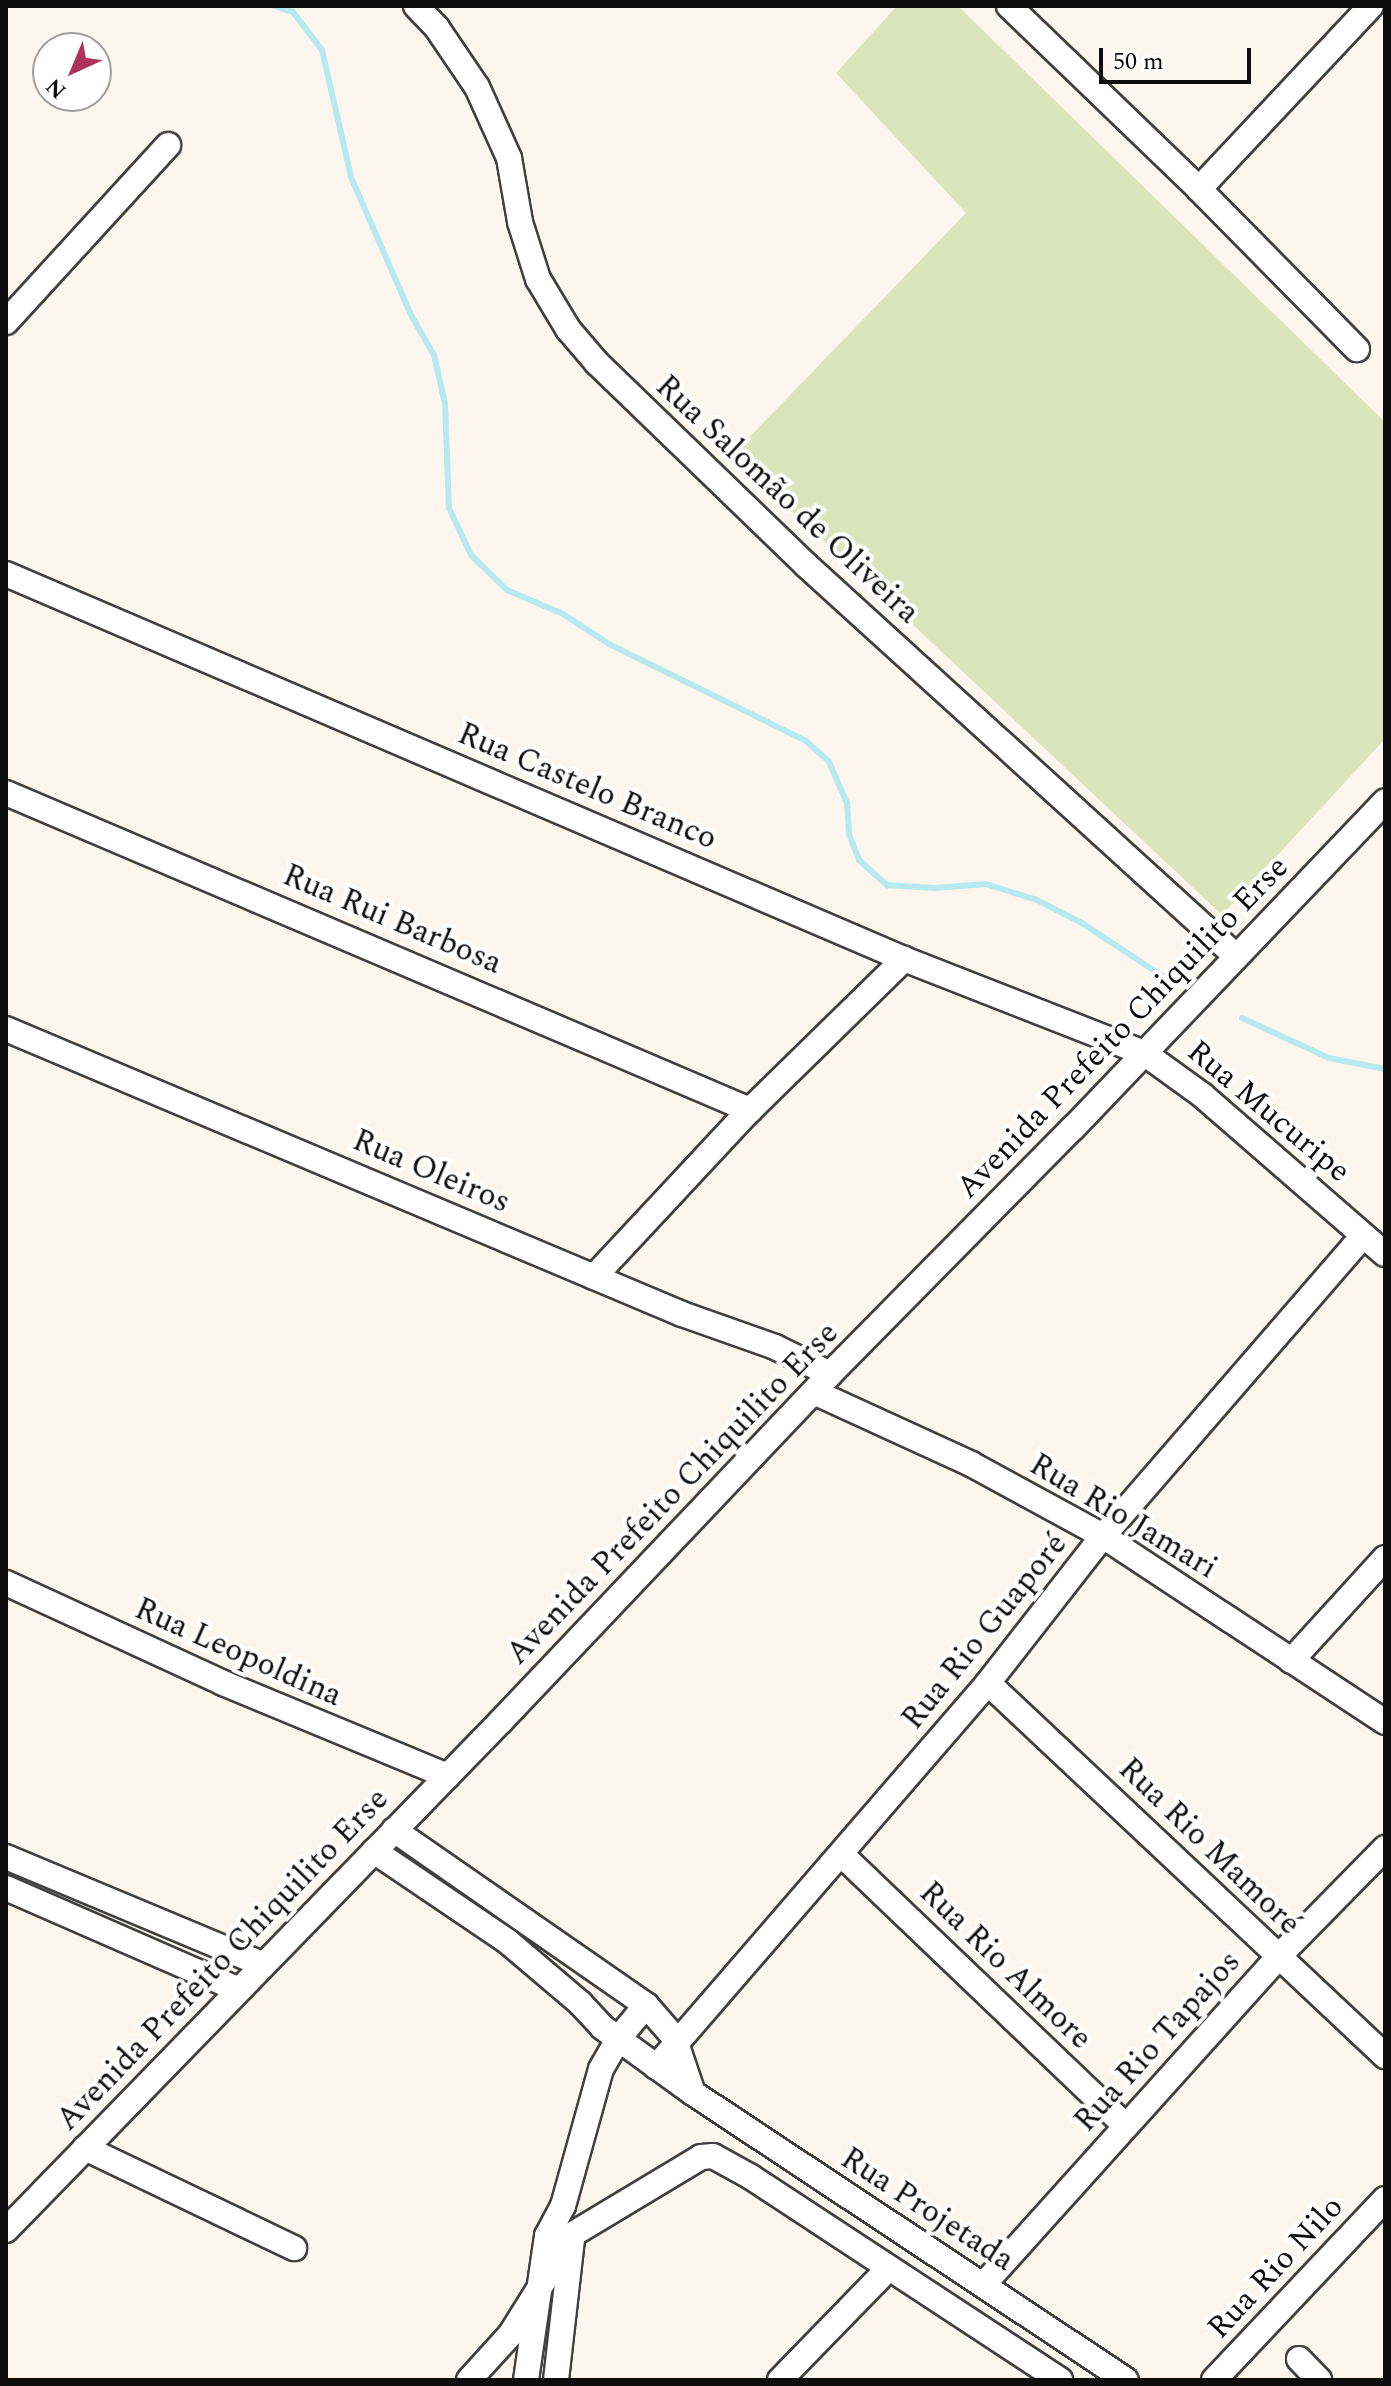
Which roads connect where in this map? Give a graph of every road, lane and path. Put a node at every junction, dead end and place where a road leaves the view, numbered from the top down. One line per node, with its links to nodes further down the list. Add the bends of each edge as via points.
1 (416, 6): 11 (street, Rua Salomão de Oliveira, via 477,87 509,158 520,222 538,279 568,329 597,363 816,574)
2 (1009, 6): 5 (street)
3 (1371, 6): 5 (street)
4 (168, 145): 6 (street)
5 (1199, 189): 7 (street)
6 (6, 322)
7 (1357, 349)
8 (6, 574): 12 (street, Rua Castelo Branco)
9 (6, 793): 15 (street, Rua Rui Barbosa)
10 (1385, 801): 11 (street, Avenida Prefeito Chiquilito Erse)
11 (1236, 956): 14 (street, Avenida Prefeito Chiquilito Erse)
12 (904, 959): 14 (street, Rua Castelo Branco); 15 (street)
13 (6, 1029): 18 (street, Rua Oleiros)
14 (1144, 1053): 16 (street, Rua Mucuripe, via 1202,1095); 19 (street, Avenida Prefeito Chiquilito Erse)
15 (750, 1110): 18 (street)
16 (1363, 1236): 17 (street, Rua Mucuripe); 20 (street, Rua Rio Guaporé)
17 (1385, 1254)
18 (594, 1277): 19 (street, Rua Oleiros, via 775,1347)
19 (822, 1383): 20 (street, Rua Rio Jamari); 26 (street, Avenida Prefeito Chiquilito Erse)
20 (1103, 1536): 23 (street, Rua Rio Jamari); 24 (street, Rua Rio Guaporé)
21 (1385, 1558): 23 (street)
22 (6, 1583): 26 (street, Rua Leopoldina, via 223,1683)
23 (1291, 1661): 25 (street, Rua Rio Jamari)
24 (988, 1683): 30 (street, Rua Rio Guaporé); 33 (street, Rua Rio Mamoré)
25 (1385, 1722)
26 (447, 1776): 27 (street, Avenida Prefeito Chiquilito Erse)
27 (394, 1830): 29 (street, Avenida Prefeito Chiquilito Erse); 36 (street)
28 (1385, 1848): 33 (street, Rua Rio Tapajos)
29 (374, 1851): 34 (street, Avenida Prefeito Chiquilito Erse); 37 (street, Rua Projetada, via 507,1941)
30 (841, 1854): 38 (street, Rua Rio Guaporé); 42 (street, Rua Rio Almore)
31 (16, 1861): 32 (street); 34 (street)
32 (9, 1896): 35 (street)
33 (1278, 1957): 39 (street, Rua Rio Mamoré); 42 (street, Rua Rio Tapajos)
34 (262, 1964): 35 (street, Avenida Prefeito Chiquilito Erse)
35 (239, 1990): 43 (street, Avenida Prefeito Chiquilito Erse)
36 (646, 2005): 37 (street); 38 (street)
37 (618, 2039): 40 (street, Rua Projetada); 45 (street, via 598,2079)
38 (676, 2042): 40 (street, Rua Rio Guaporé); 41 (street)
39 (1385, 2056)
40 (656, 2067): 41 (street, Rua Projetada)
41 (693, 2093): 50 (street, Rua Projetada)
42 (1125, 2125): 50 (street, Rua Rio Tapajos)
43 (85, 2148): 46 (street, Avenida Prefeito Chiquilito Erse); 48 (street)
44 (1385, 2199): 59 (street, Rua Rio Nilo)
45 (563, 2206): 47 (street); 51 (street, via 547,2236)
46 (6, 2230)
47 (573, 2234): 49 (street, via 701,2157 713,2156); 51 (street); 55 (street)
48 (294, 2248)
49 (888, 2269): 56 (street); 57 (street)
50 (984, 2284): 58 (street, Rua Projetada)
51 (538, 2287): 53 (street, via 510,2335); 54 (street)
52 (1299, 2359): 60 (street)
53 (469, 2380)
54 (526, 2380)
55 (556, 2380)
56 (780, 2380)
57 (1060, 2380)
58 (1126, 2380)
59 (1214, 2380)
60 (1319, 2380)

